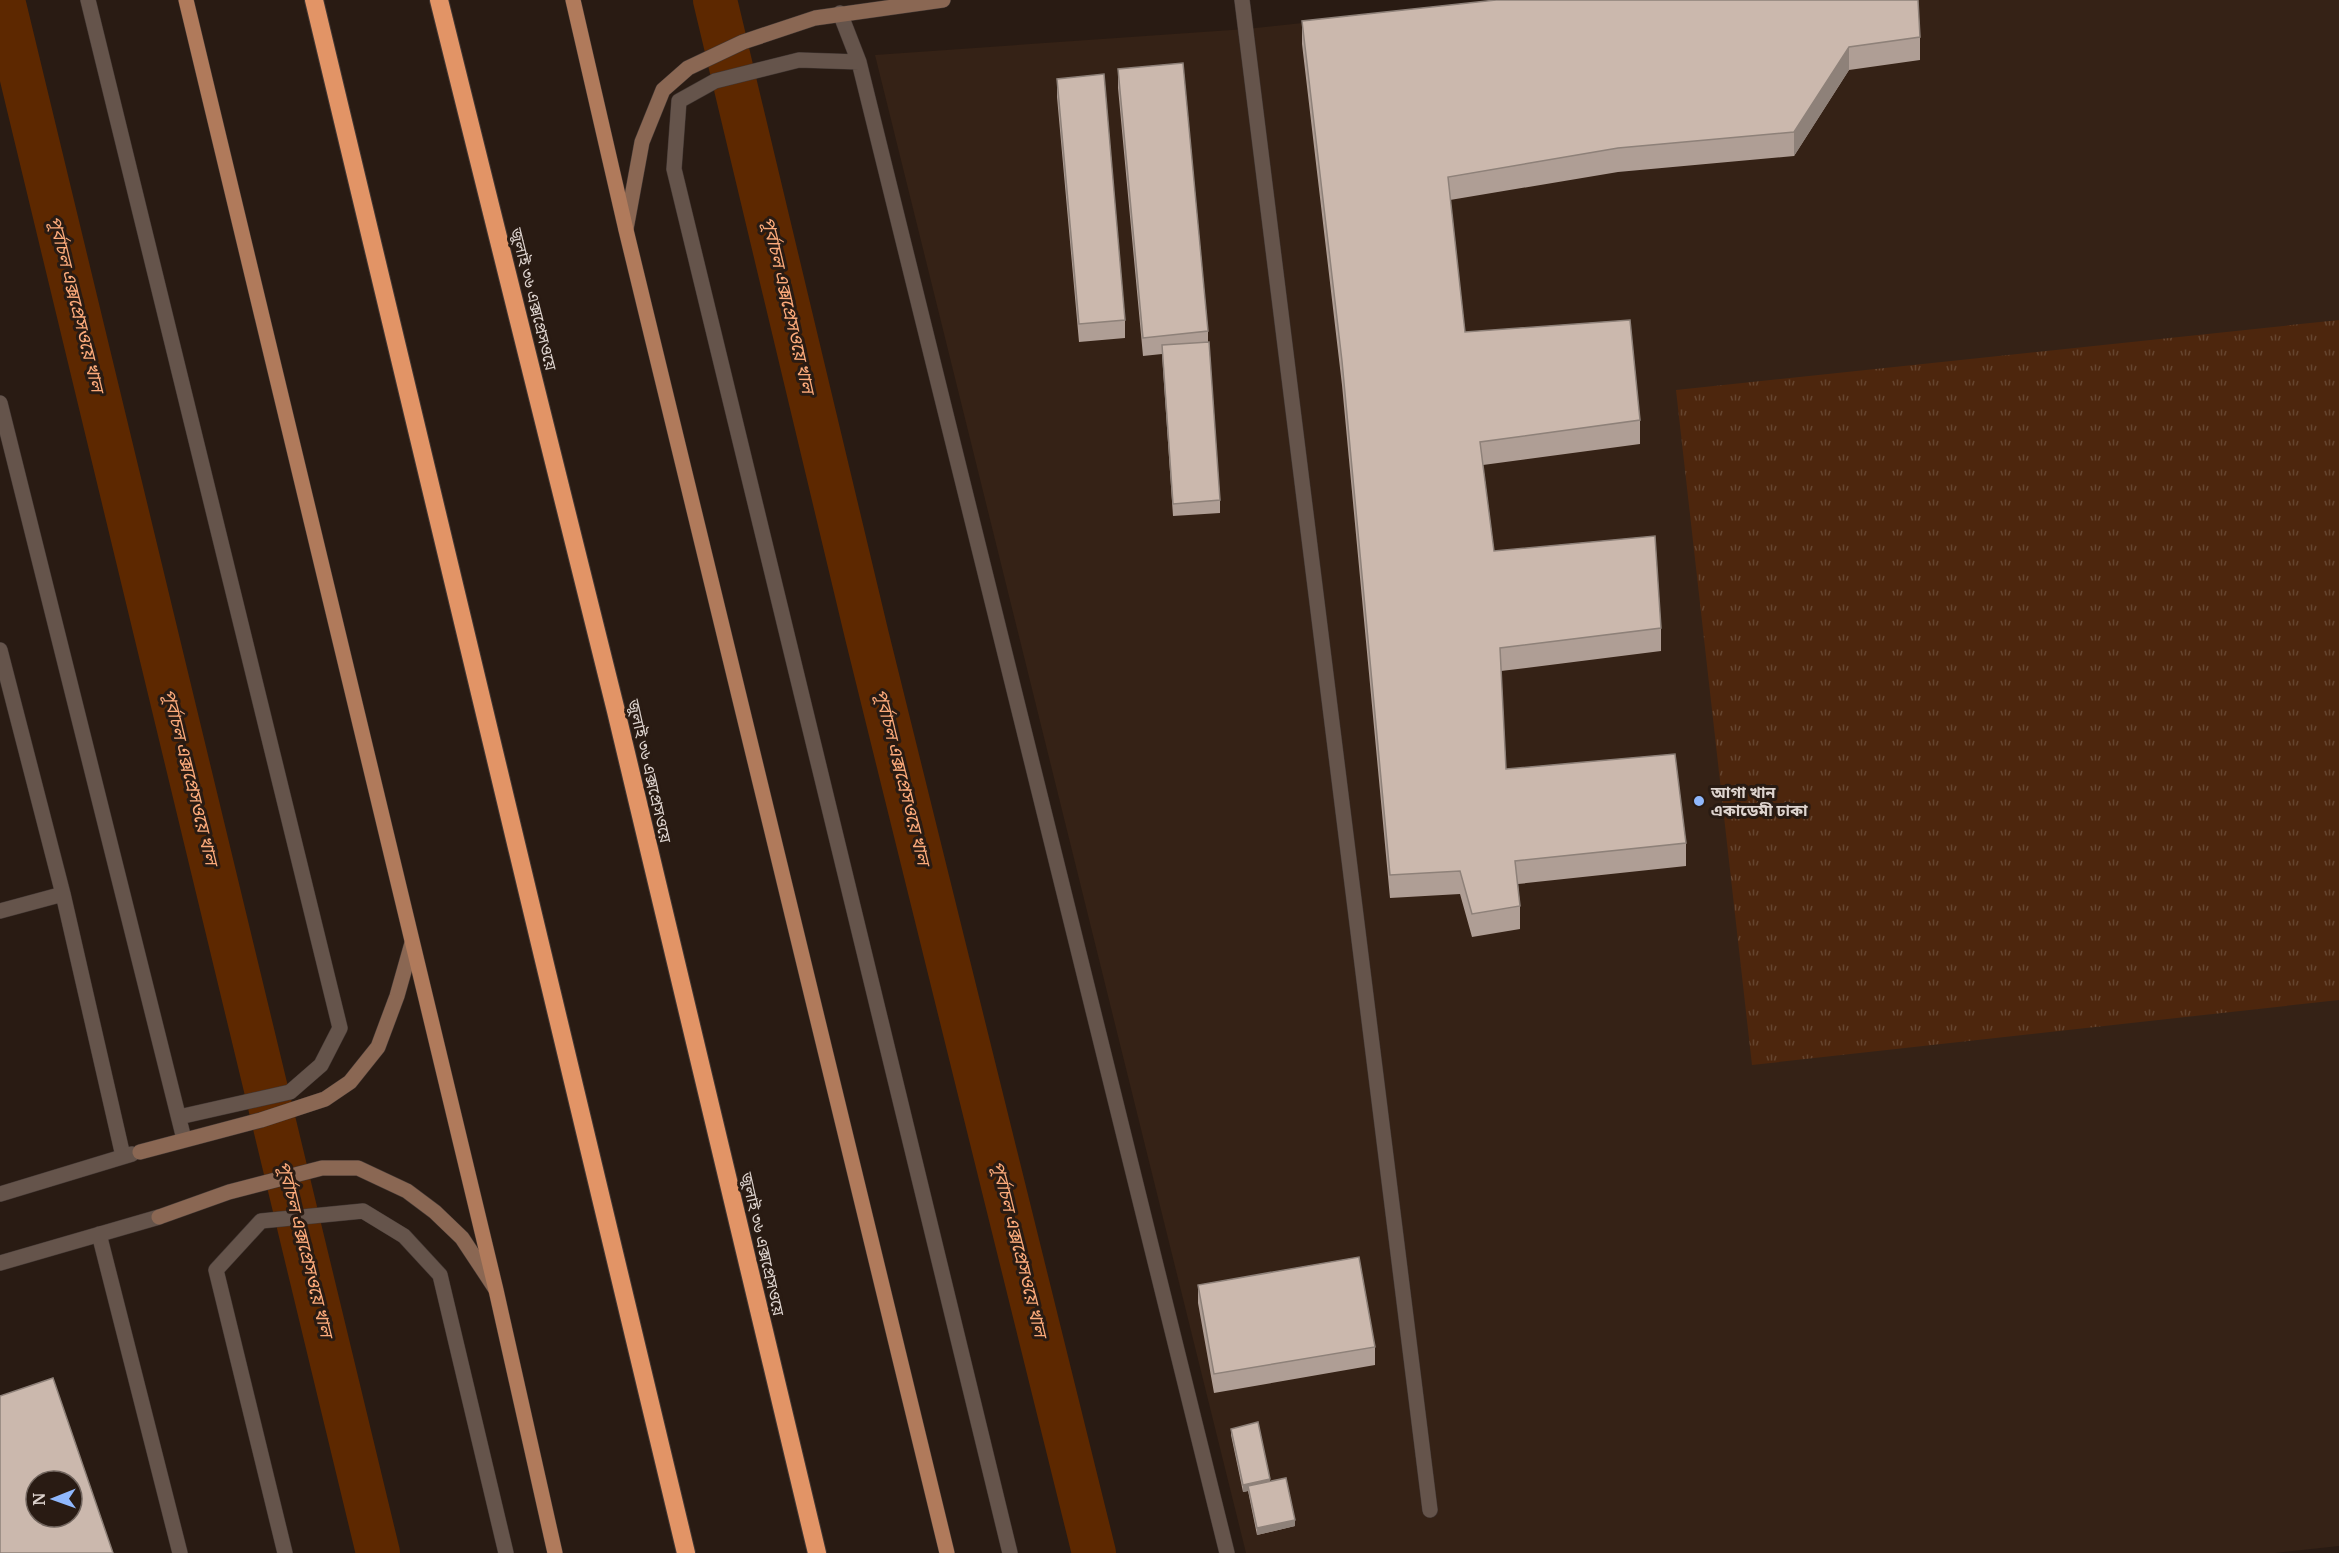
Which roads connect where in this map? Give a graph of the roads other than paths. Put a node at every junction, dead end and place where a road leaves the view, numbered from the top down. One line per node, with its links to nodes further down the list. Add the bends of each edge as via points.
1 (87, 0): 16 (street, via 340,1028 321,1065 290,1092)
2 (186, 0): 15 (main road)
3 (314, 0): 28 (highway)
4 (439, 0): 29 (highway, জুলাই ৩৬ এক্সপ্রেসওয়ে, via 619,722)
5 (573, 0): 10 (main road)
6 (943, 0): 8 (street)
7 (1242, 0): 23 (street)
8 (840, 13): 9 (street); 10 (street, via 742,42 688,68 663,90 642,142)
9 (859, 62): 31 (street, via 800,60 715,81 679,101 674,169); 32 (street)
10 (626, 230): 30 (main road)
11 (0, 403): 16 (street)
12 (0, 650): 13 (street)
13 (63, 894): 14 (street); 18 (street)
14 (0, 911)
15 (412, 944): 17 (street, via 378,1047 350,1082 325,1099); 22 (main road)
16 (179, 1117): 17 (street)
17 (184, 1139): 18 (street)
18 (123, 1156): 19 (street)
19 (0, 1194)
20 (99, 1234): 21 (street); 22 (street, via 229,1192 322,1168 358,1168 407,1191 435,1212 462,1238); 24 (street)
21 (0, 1263)
22 (496, 1290): 27 (main road)
23 (1430, 1510)
24 (180, 1553)
25 (285, 1553): 26 (street, via 216,1270 261,1221 363,1211 404,1236 440,1275)
26 (506, 1553)
27 (555, 1553)
28 (686, 1553)
29 (817, 1553)
30 (947, 1553)
31 (1010, 1553)
32 (1227, 1553)

